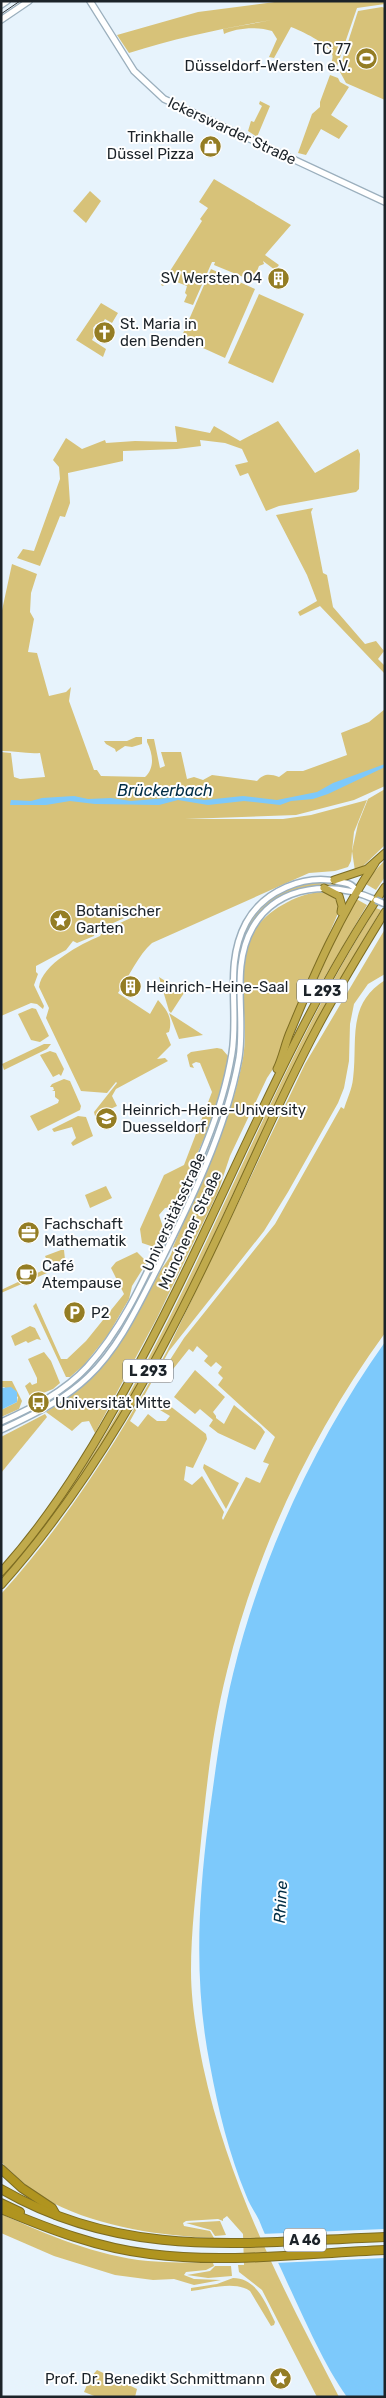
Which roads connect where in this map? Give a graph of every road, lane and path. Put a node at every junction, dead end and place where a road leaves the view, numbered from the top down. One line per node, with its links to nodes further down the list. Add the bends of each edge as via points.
1 (7, 1): 4 (main road)
2 (29, 1): 5 (main road)
3 (90, 1): 6 (main road, Ickerswarder Straße, via 134,71 164,99)
4 (1, 5)
5 (1, 20)
6 (385, 202)
7 (385, 852): 8 (highway)
8 (375, 863): 9 (highway, via 358,873); 12 (highway)
9 (334, 880): 12 (street, Universitätsstraße, via 350,884); 17 (street, Universitätsstraße, via 306,881 288,886 267,898 247,922 234,954 233,1050 223,1094 160,1247 121,1320 87,1367 50,1396)
10 (385, 887): 16 (highway, Münchener Straße / L 293, via 326,984)
11 (324, 888): 12 (street, Universitätsstraße); 15 (highway, via 335,893 340,900); 18 (street, Universitätsstraße, via 295,892 277,901 264,912 250,932 241,965 239,1057 224,1114 180,1223 118,1341 89,1376 69,1393)
12 (356, 891): 13 (street, Universitätsstraße, bridge); 15 (highway)
13 (385, 904)
14 (385, 912): 20 (highway, Münchener Straße / L 293, via 316,1029 216,1241 129,1406 60,1514)
15 (339, 920): 16 (highway, via 291,1030 268,1088)
16 (267, 1099): 19 (highway, Münchener Straße / L 293, via 155,1335 102,1431 55,1505)
17 (1, 1422)
18 (1, 1430)
19 (1, 1572)
20 (1, 1585)
21 (1, 2169): 25 (highway, via 52,2208)
22 (1, 2189): 25 (highway, A 46)
23 (1, 2202): 26 (highway, A 46)
24 (1, 2209): 26 (highway)
25 (56, 2215): 27 (highway, A 46, via 100,2230 166,2242)
26 (59, 2231): 28 (highway, A 46, via 103,2245 150,2254 227,2257)
27 (385, 2237)
28 (385, 2250)

